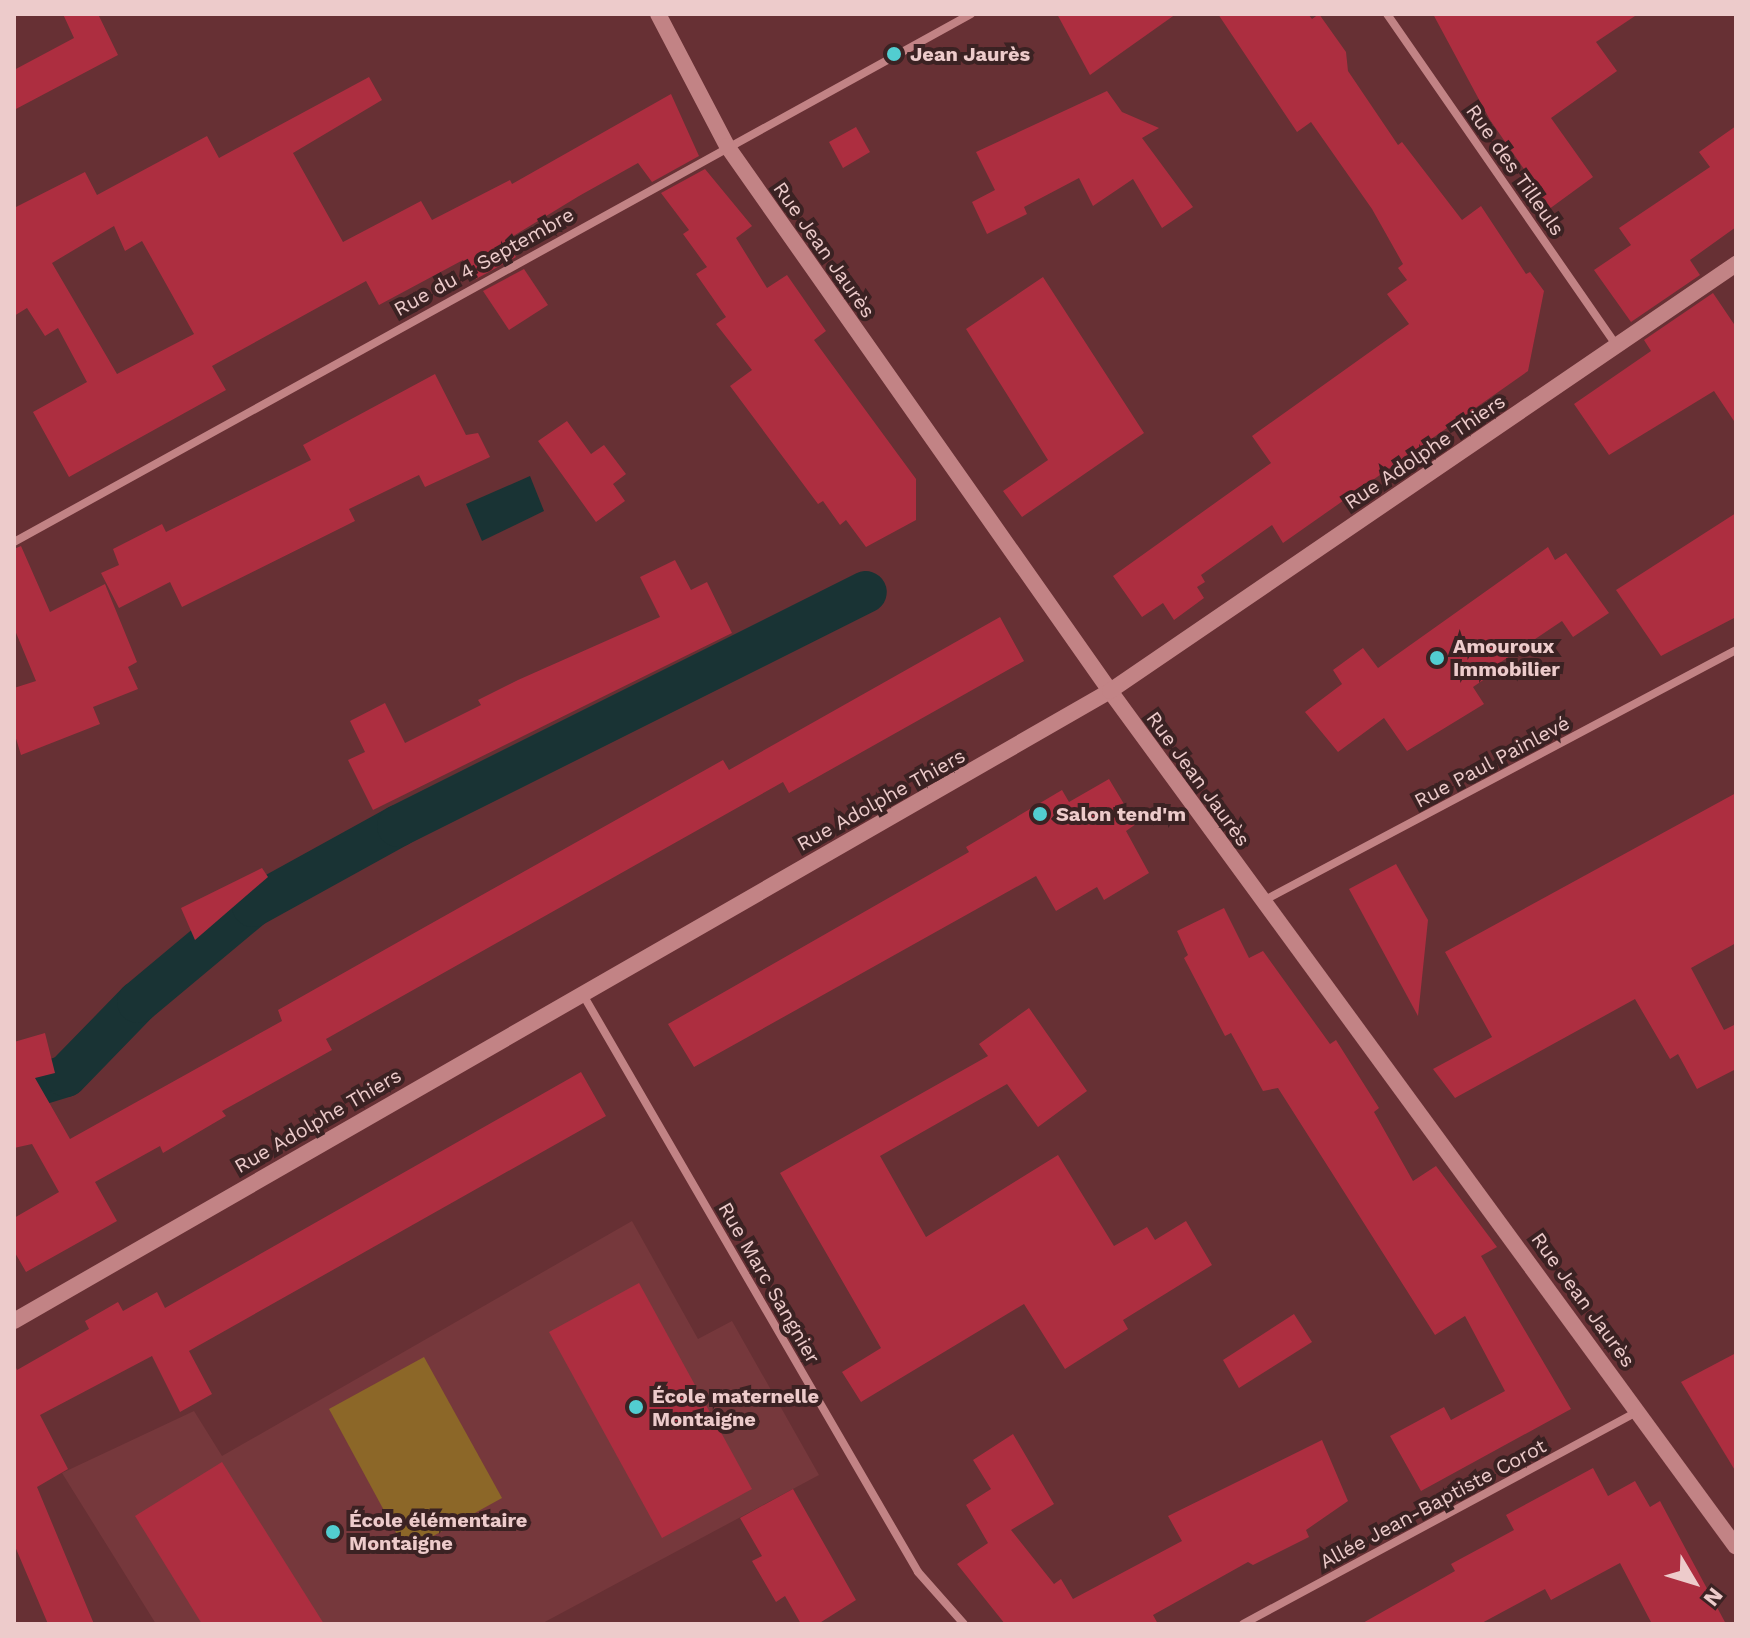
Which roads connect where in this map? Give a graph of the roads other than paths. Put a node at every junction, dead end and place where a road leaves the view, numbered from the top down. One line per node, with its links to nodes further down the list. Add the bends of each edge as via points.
1 (658, 14): 4 (street, Rue Jean Jaurès)
2 (971, 14): 4 (street, Rue du 4 Septembre)
3 (1387, 14): 6 (street, Rue des Tilleuls)
4 (727, 146): 7 (street, Rue du 4 Septembre); 9 (street, Rue Jean Jaurès)
5 (1736, 264): 6 (street, Rue Adolphe Thiers)
6 (1616, 345): 9 (street, Rue Adolphe Thiers)
7 (14, 542)
8 (1736, 650): 10 (street, Rue Paul Painlevé)
9 (1110, 691): 10 (street, Rue Jean Jaurès); 11 (street, Rue Adolphe Thiers)
10 (1263, 902): 13 (street, Rue Jean Jaurès)
11 (581, 991): 12 (street, Rue Adolphe Thiers); 15 (street, Rue Marc Sangnier, via 918,1572)
12 (14, 1321)
13 (1638, 1412): 14 (street, Rue Jean Jaurès); 16 (street, Allée Jean-Baptiste Corot)
14 (1736, 1547)
15 (964, 1624)
16 (1243, 1624)

